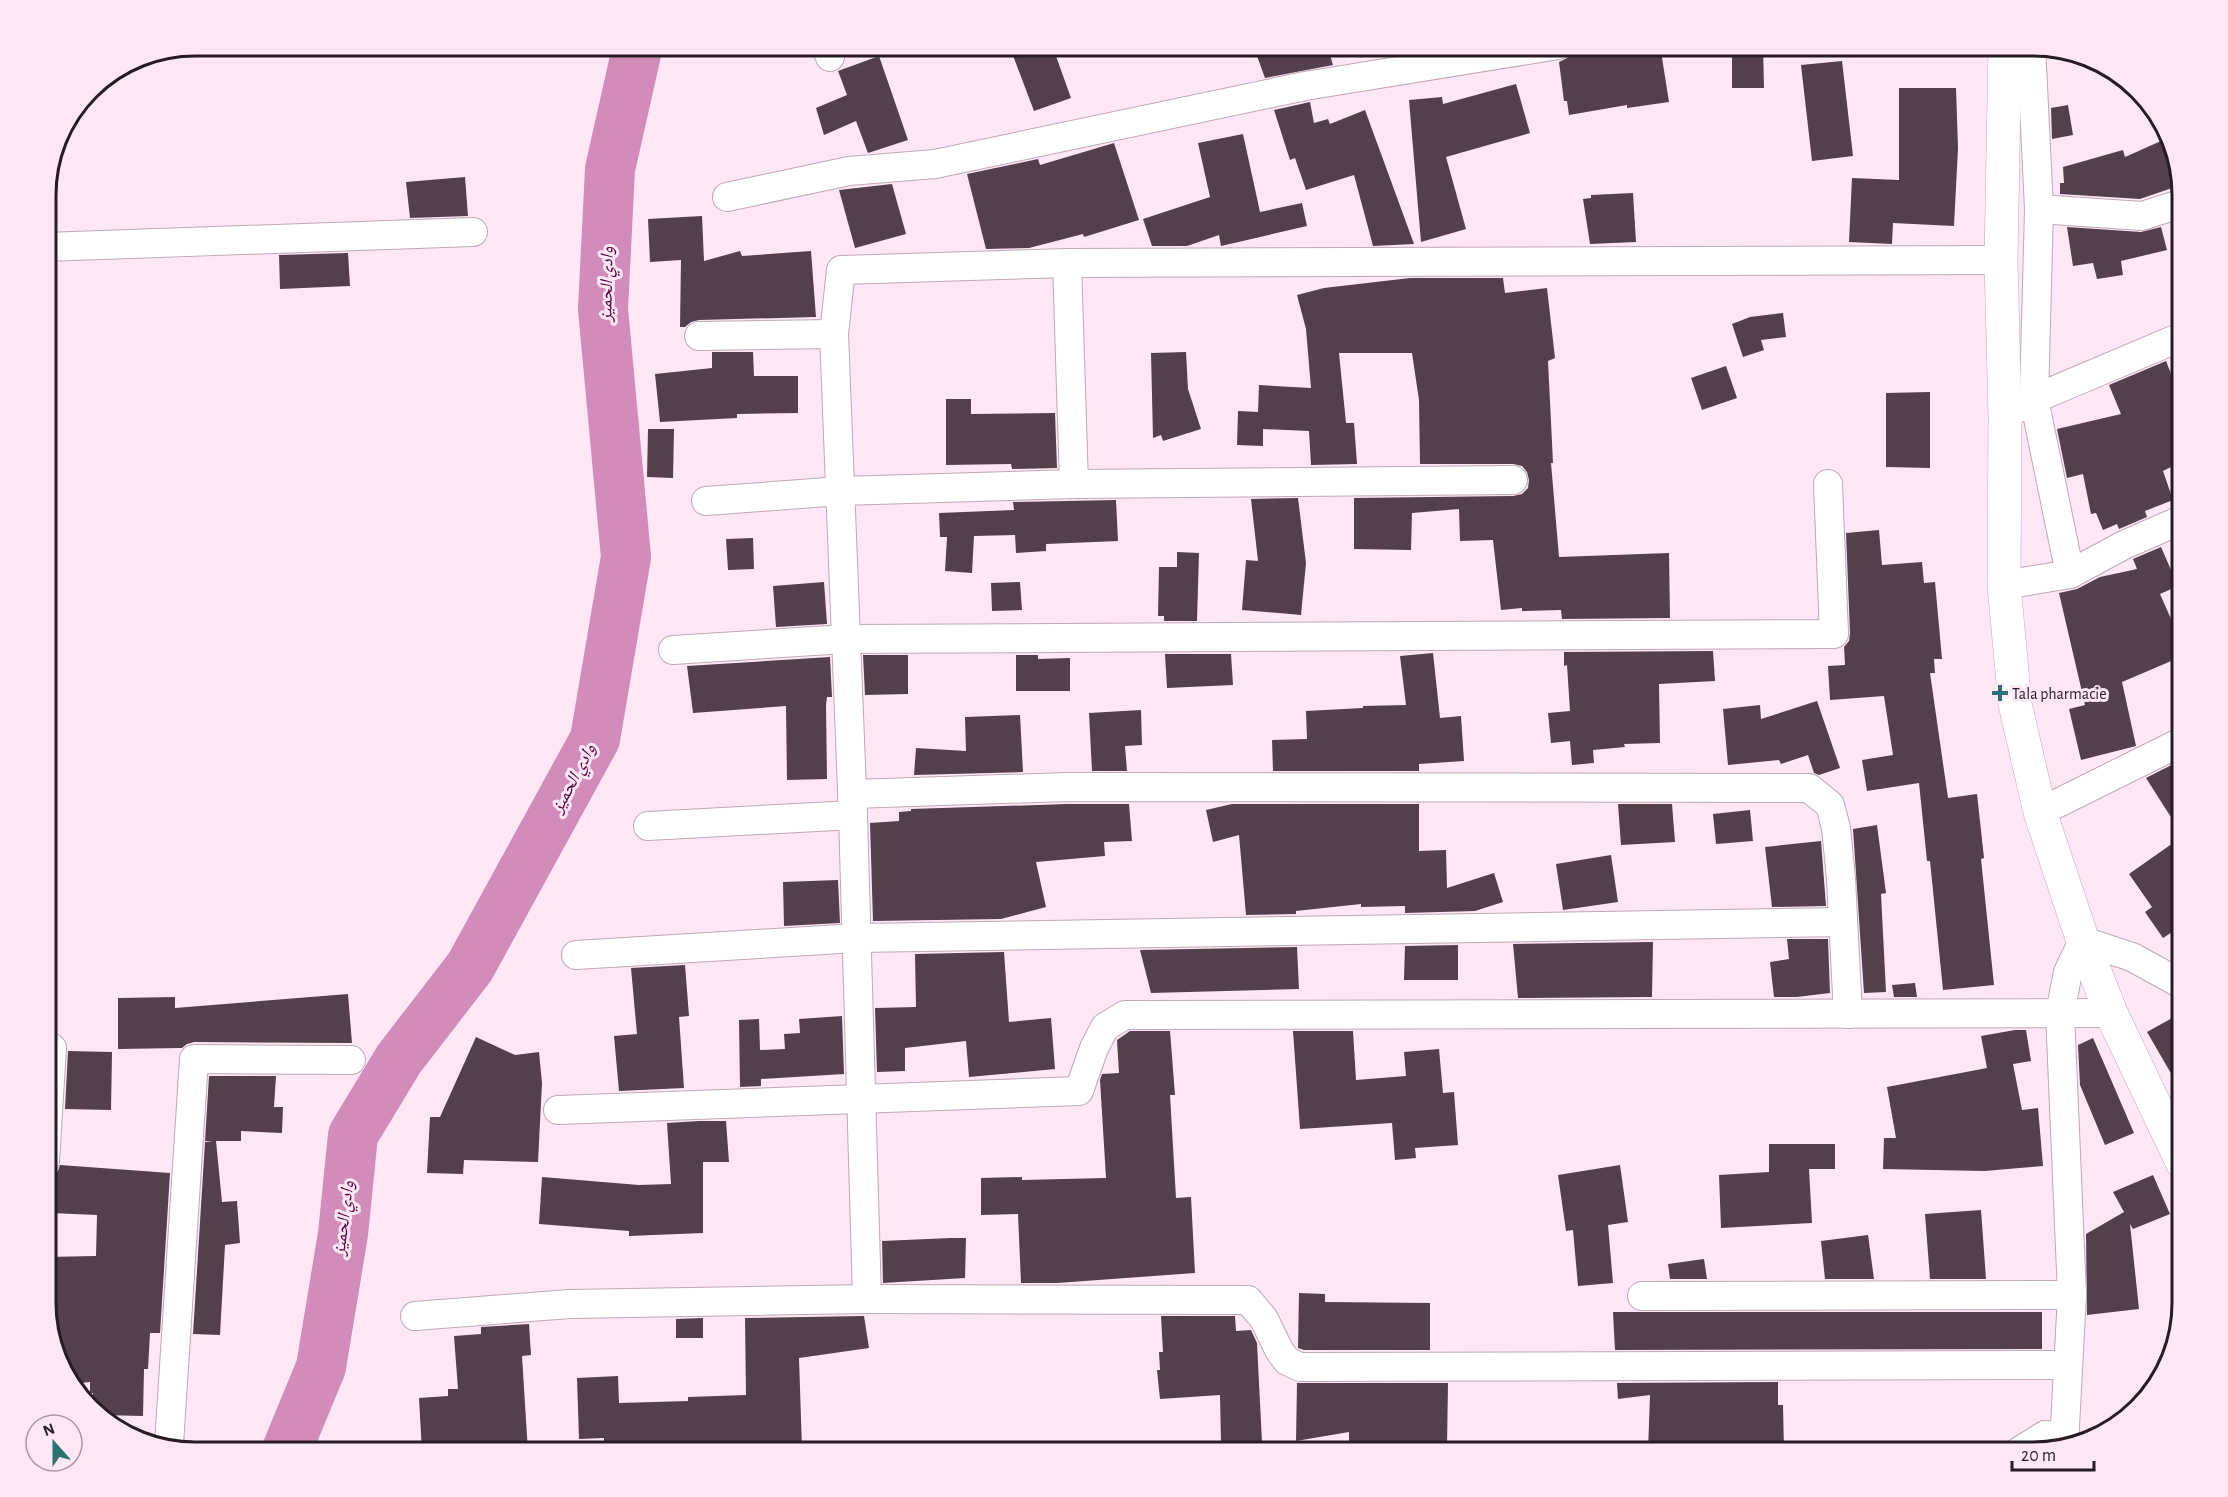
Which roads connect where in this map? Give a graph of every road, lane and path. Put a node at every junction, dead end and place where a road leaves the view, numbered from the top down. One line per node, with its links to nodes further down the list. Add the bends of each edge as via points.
1 (1487, 56): 4 (street, via 1305,86 934,164 849,171)
2 (2005, 56): 9 (main road)
3 (2031, 56): 6 (street)
4 (727, 197)
5 (2172, 206): 6 (street, via 2142,216)
6 (2038, 209): 14 (street)
7 (473, 232): 8 (street)
8 (56, 247)
9 (2001, 260): 10 (street); 15 (main road)
10 (1067, 263): 11 (street, via 841,270); 17 (street)
11 (834, 334): 12 (street); 19 (street)
12 (699, 336)
13 (2172, 341): 14 (street)
14 (2034, 399): 15 (street); 22 (street)
15 (2005, 416): 23 (main road)
16 (1514, 480): 17 (street)
17 (1074, 484): 19 (street)
18 (1828, 484): 24 (street, via 1834,634)
19 (841, 491): 20 (street); 24 (street)
20 (706, 501)
21 (2172, 524): 22 (street)
22 (2070, 574): 23 (street)
23 (2004, 585): 28 (main road, via 2015,704)
24 (846, 639): 25 (street); 27 (street)
25 (673, 650)
26 (2172, 746): 28 (street)
27 (852, 805): 29 (street); 30 (street, via 1067,787 1809,788 1830,805 1836,828); 31 (street)
28 (2040, 812): 32 (main road)
29 (648, 826)
30 (1844, 922): 31 (street); 37 (street)
31 (857, 938): 33 (street); 39 (street)
32 (2083, 940): 34 (street, via 2132,957); 35 (street, via 2068,972); 36 (main road)
33 (576, 956)
34 (2172, 979)
35 (2060, 1013): 36 (street); 37 (street); 42 (street)
36 (2111, 1013): 41 (main road)
37 (1848, 1014): 39 (street, via 1125,1015 1105,1027 1079,1091)
38 (351, 1060): 48 (street, via 194,1059)
39 (862, 1099): 40 (street); 44 (street)
40 (558, 1110)
41 (2172, 1141)
42 (2072, 1294): 43 (street); 46 (street)
43 (1642, 1296)
44 (867, 1299): 45 (street, via 570,1304); 46 (street, via 1248,1300 1264,1319 1287,1361 1300,1367)
45 (415, 1316)
46 (2068, 1365): 47 (street)
47 (2064, 1438)
48 (169, 1439)
49 (2059, 1439): 50 (street, via 2045,1435)
50 (2034, 1442)

